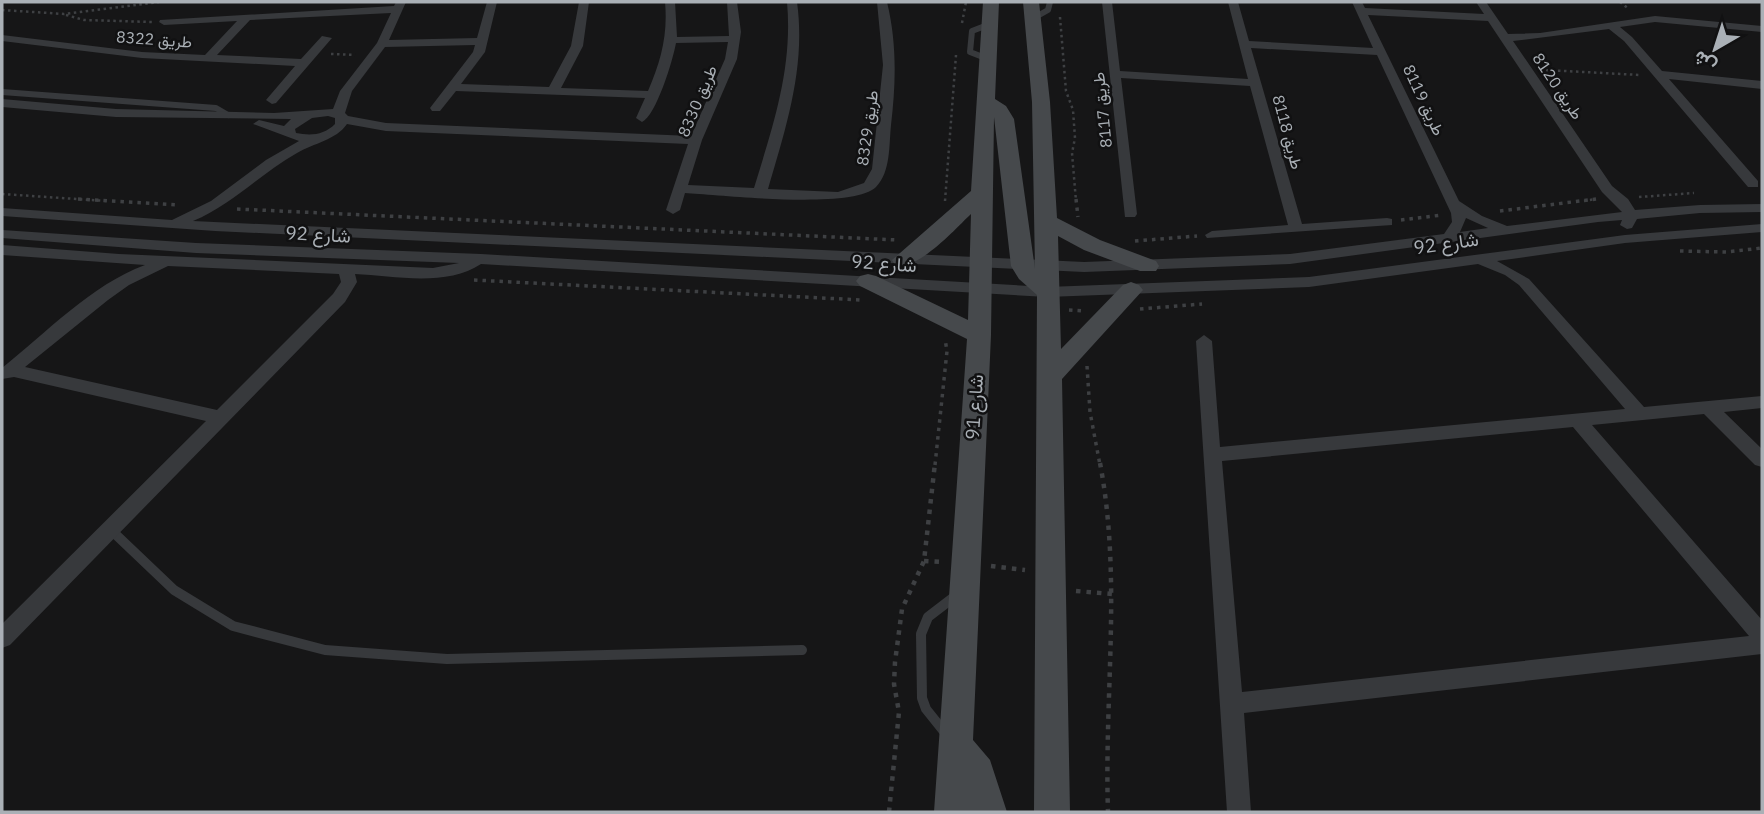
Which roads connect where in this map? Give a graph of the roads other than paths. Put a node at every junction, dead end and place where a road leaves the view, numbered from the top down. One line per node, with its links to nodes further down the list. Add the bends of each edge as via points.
1 (492, 2): 25 (street)
2 (584, 2): 37 (street, via 577,46)
3 (670, 2): 24 (street)
4 (732, 2): 23 (street, طريق 8330)
5 (792, 2): 57 (street, via 793,76)
6 (882, 2): 57 (street, طريق 8329, via 891,46 891,80 877,178 864,190 838,196)
7 (991, 2): 41 (street, شارع 91)
8 (1049, 2): 14 (lane, via 1048,10)
9 (1107, 2): 31 (street, طريق 8117)
10 (1233, 2): 27 (street, طريق 8118)
11 (1480, 2): 16 (street, طريق 8120)
12 (400, 6): 15 (street); 26 (street)
13 (1360, 6): 16 (street, طريق 8119); 28 (street, طريق 8119)
14 (1032, 10): 68 (street)
15 (246, 18): 17 (street); 29 (street)
16 (1492, 18): 22 (street, طريق 8120)
17 (164, 22)
18 (1609, 24): 19 (street, via 1655,19); 22 (street); 32 (street, via 1625,35)
19 (1762, 29)
20 (2, 38): 29 (street, طريق 8322)
21 (326, 38): 30 (street)
22 (1504, 38): 59 (street, طريق 8120)
23 (734, 39): 24 (street); 53 (street, طريق 8330, via 731,59)
24 (672, 40): 39 (street)
25 (484, 41): 26 (street); 35 (street)
26 (382, 44): 36 (street)
27 (1246, 44): 28 (street); 33 (street, طريق 8118)
28 (1382, 52): 63 (street, طريق 8119)
29 (207, 58): 30 (street, طريق 8322)
30 (308, 59): 40 (street)
31 (1114, 74): 33 (street); 65 (street, طريق 8117)
32 (1659, 75): 34 (street); 55 (street)
33 (1256, 83): 73 (street, طريق 8118)
34 (1762, 85)
35 (454, 87): 37 (street); 43 (street)
36 (346, 91): 45 (street); 47 (street)
37 (553, 91): 39 (street)
38 (2, 92): 46 (lane, via 216,108)
39 (652, 95): 48 (street)
40 (272, 100)
41 (986, 102): 58 (street, شارع 91); 86 (street, via 1005,119)
42 (2, 103): 44 (street)
43 (436, 108)
44 (116, 113): 46 (street); 50 (street, via 259,124)
45 (311, 114): 46 (street); 47 (street); 50 (street, via 292,124)
46 (228, 116)
47 (340, 117): 49 (street); 51 (street, via 340,127)
48 (642, 118)
49 (386, 127): 51 (street); 53 (street)
50 (289, 133): 52 (street); 54 (street)
51 (329, 134): 52 (street)
52 (314, 138): 54 (street)
53 (696, 140): 56 (street, طريق 8330)
54 (272, 163): 60 (street)
55 (1753, 184)
56 (681, 189): 57 (street, طريق 8329); 62 (street, طريق 8330)
57 (760, 192)
58 (981, 193): 84 (street); 90 (street, شارع 91)
59 (1608, 193): 66 (street, طريق 8120, via 1623,202); 67 (street)
60 (228, 198): 70 (street); 71 (street, via 225,218)
61 (1762, 208): 66 (street, شارع 92)
62 (673, 210)
63 (1461, 211): 74 (street); 77 (street)
64 (2, 212): 70 (street, شارع 92)
65 (1130, 214)
66 (1631, 215): 67 (street, شارع 92); 78 (street, via 1623,228 1555,239)
67 (1598, 218): 74 (street, شارع 92)
68 (1047, 221): 87 (street, via 1092,245); 91 (street)
69 (1387, 222): 73 (street)
70 (172, 224): 71 (street, شارع 92)
71 (232, 228): 84 (street, شارع 92)
72 (1762, 228): 78 (street, شارع 92)
73 (1296, 229): 76 (street)
74 (1507, 230): 77 (street, شارع 92)
75 (2, 233): 83 (street, شارع 92, via 196,248)
76 (1212, 236)
77 (1449, 238): 87 (street, شارع 92, via 1290,259)
78 (1551, 248): 80 (street, شارع 92)
79 (2, 250): 82 (street)
80 (1518, 253): 81 (street, شارع 92); 92 (street)
81 (1476, 258): 92 (street, via 1502,267); 95 (street, شارع 92, via 1309,282)
82 (119, 259): 85 (street); 93 (street, via 131,267)
83 (481, 259): 89 (street, via 445,272); 94 (street, شارع 92)
84 (903, 260): 90 (street, شارع 92)
85 (172, 261): 88 (street); 93 (street)
86 (1022, 266): 90 (street, شارع 92); 91 (street, via 1027,274)
87 (1148, 266): 91 (street, شارع 92)
88 (346, 269): 89 (street); 96 (street, via 349,282)
89 (380, 271): 96 (street)
90 (980, 276): 91 (street, شارع 92); 94 (street, شارع 92); 97 (street, شارع 91)
91 (1047, 279): 95 (street, شارع 92); 100 (street)
92 (1524, 282): 103 (street)
93 (120, 284): 99 (street)
94 (867, 290): 97 (street)
95 (1131, 290): 100 (street)
96 (339, 298): 104 (street)
97 (979, 335): 114 (street, شارع 91)
98 (1204, 341): 106 (street)
99 (6, 374): 104 (street)
100 (1048, 378): 117 (street)
101 (1762, 402): 102 (street)
102 (1709, 408): 103 (street); 107 (street)
103 (1640, 414): 105 (street)
104 (222, 418): 108 (street)
105 (1578, 420): 106 (street); 109 (street)
106 (1211, 455): 113 (street)
107 (1762, 460)
108 (111, 530): 110 (street); 112 (lane, via 174,590 233,626 325,650 447,659)
109 (1762, 635)
110 (2, 638)
111 (1762, 644): 113 (street)
112 (802, 650)
113 (1234, 704): 118 (street)
114 (955, 744): 115 (street, شارع 91); 116 (street, via 977,772)
115 (952, 812)
116 (989, 812)
117 (1052, 812)
118 (1240, 812)

